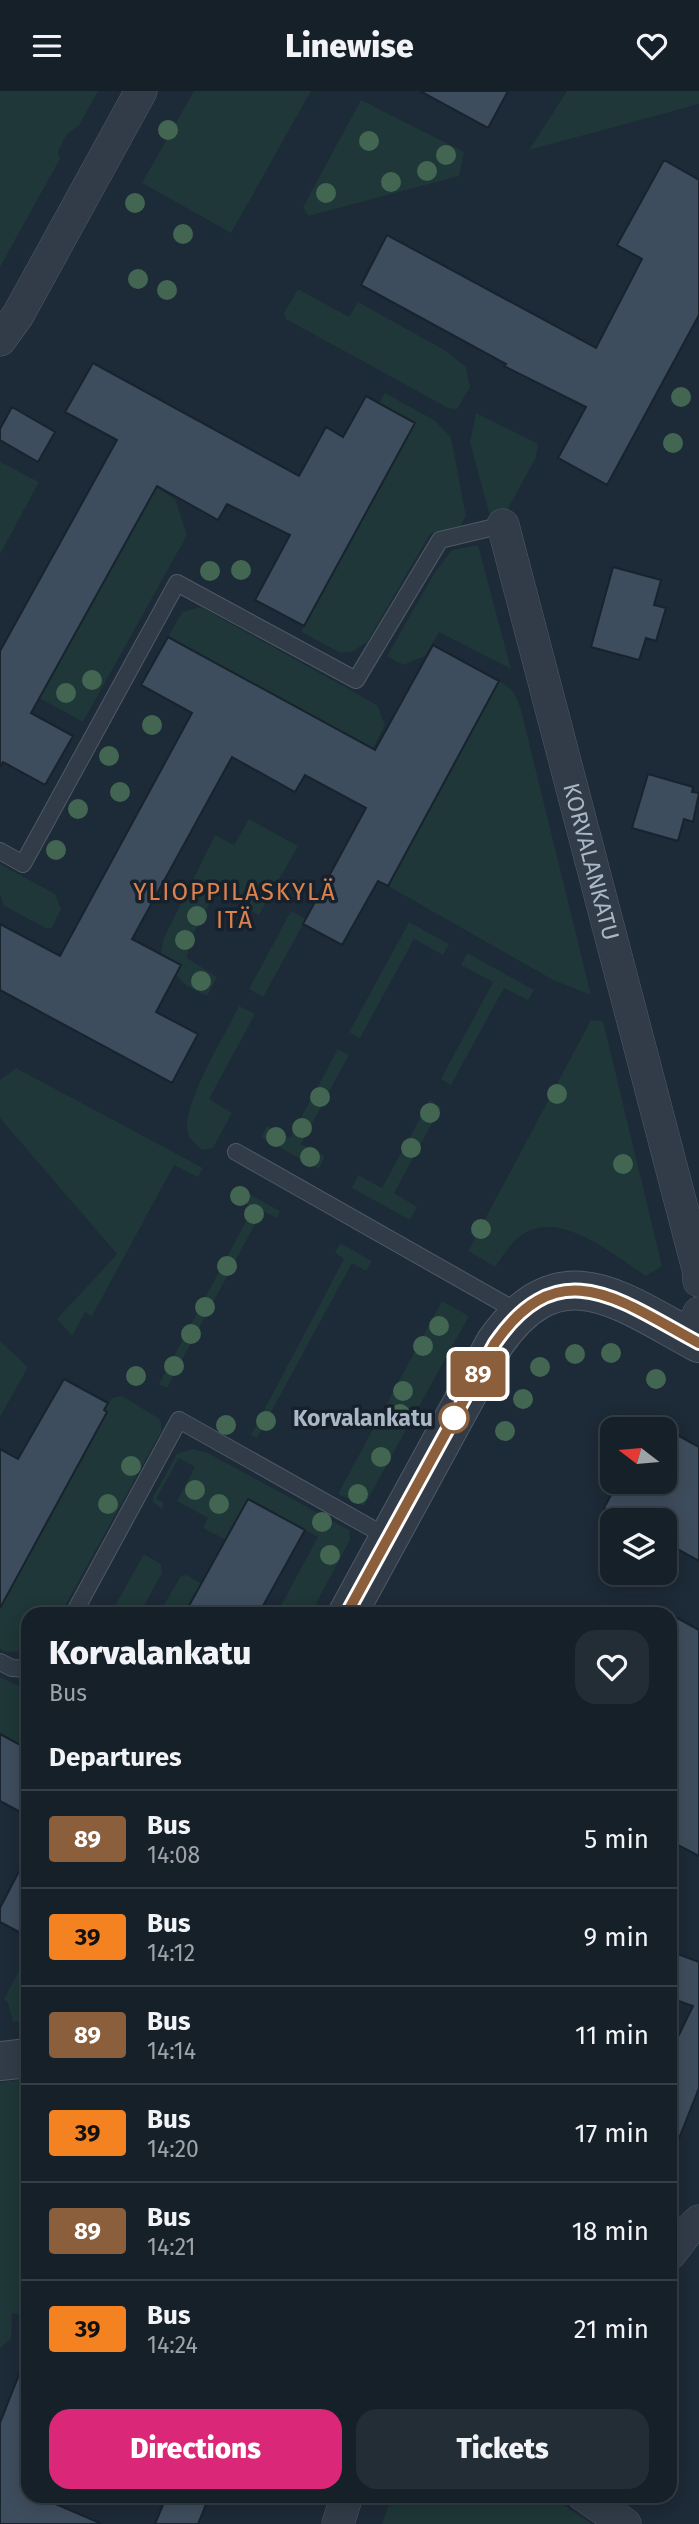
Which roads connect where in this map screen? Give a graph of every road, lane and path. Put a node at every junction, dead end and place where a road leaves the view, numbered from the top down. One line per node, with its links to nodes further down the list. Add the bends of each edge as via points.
1 (141, 91): 2 (street)
2 (0, 340)
3 (503, 525): 4 (lane, via 440,540 356,680 177,583 23,864); 6 (street, KORVALANKATU)
4 (0, 851)
5 (236, 1152): 7 (lane)
6 (699, 1281)
7 (520, 1313): 8 (street, via 555,1292 586,1290); 9 (street, via 495,1343)
8 (695, 1331)
9 (389, 1538): 10 (lane, via 179,1420); 11 (street)
10 (77, 1607)
11 (351, 1607)
12 (0, 1662): 13 (lane)
13 (21, 1669)
14 (21, 2059): 15 (street)
15 (0, 2061)
16 (699, 2221): 17 (street)
17 (677, 2245)
18 (345, 2503): 20 (street)
19 (595, 2503): 21 (street)
20 (338, 2524)
21 (625, 2524)

